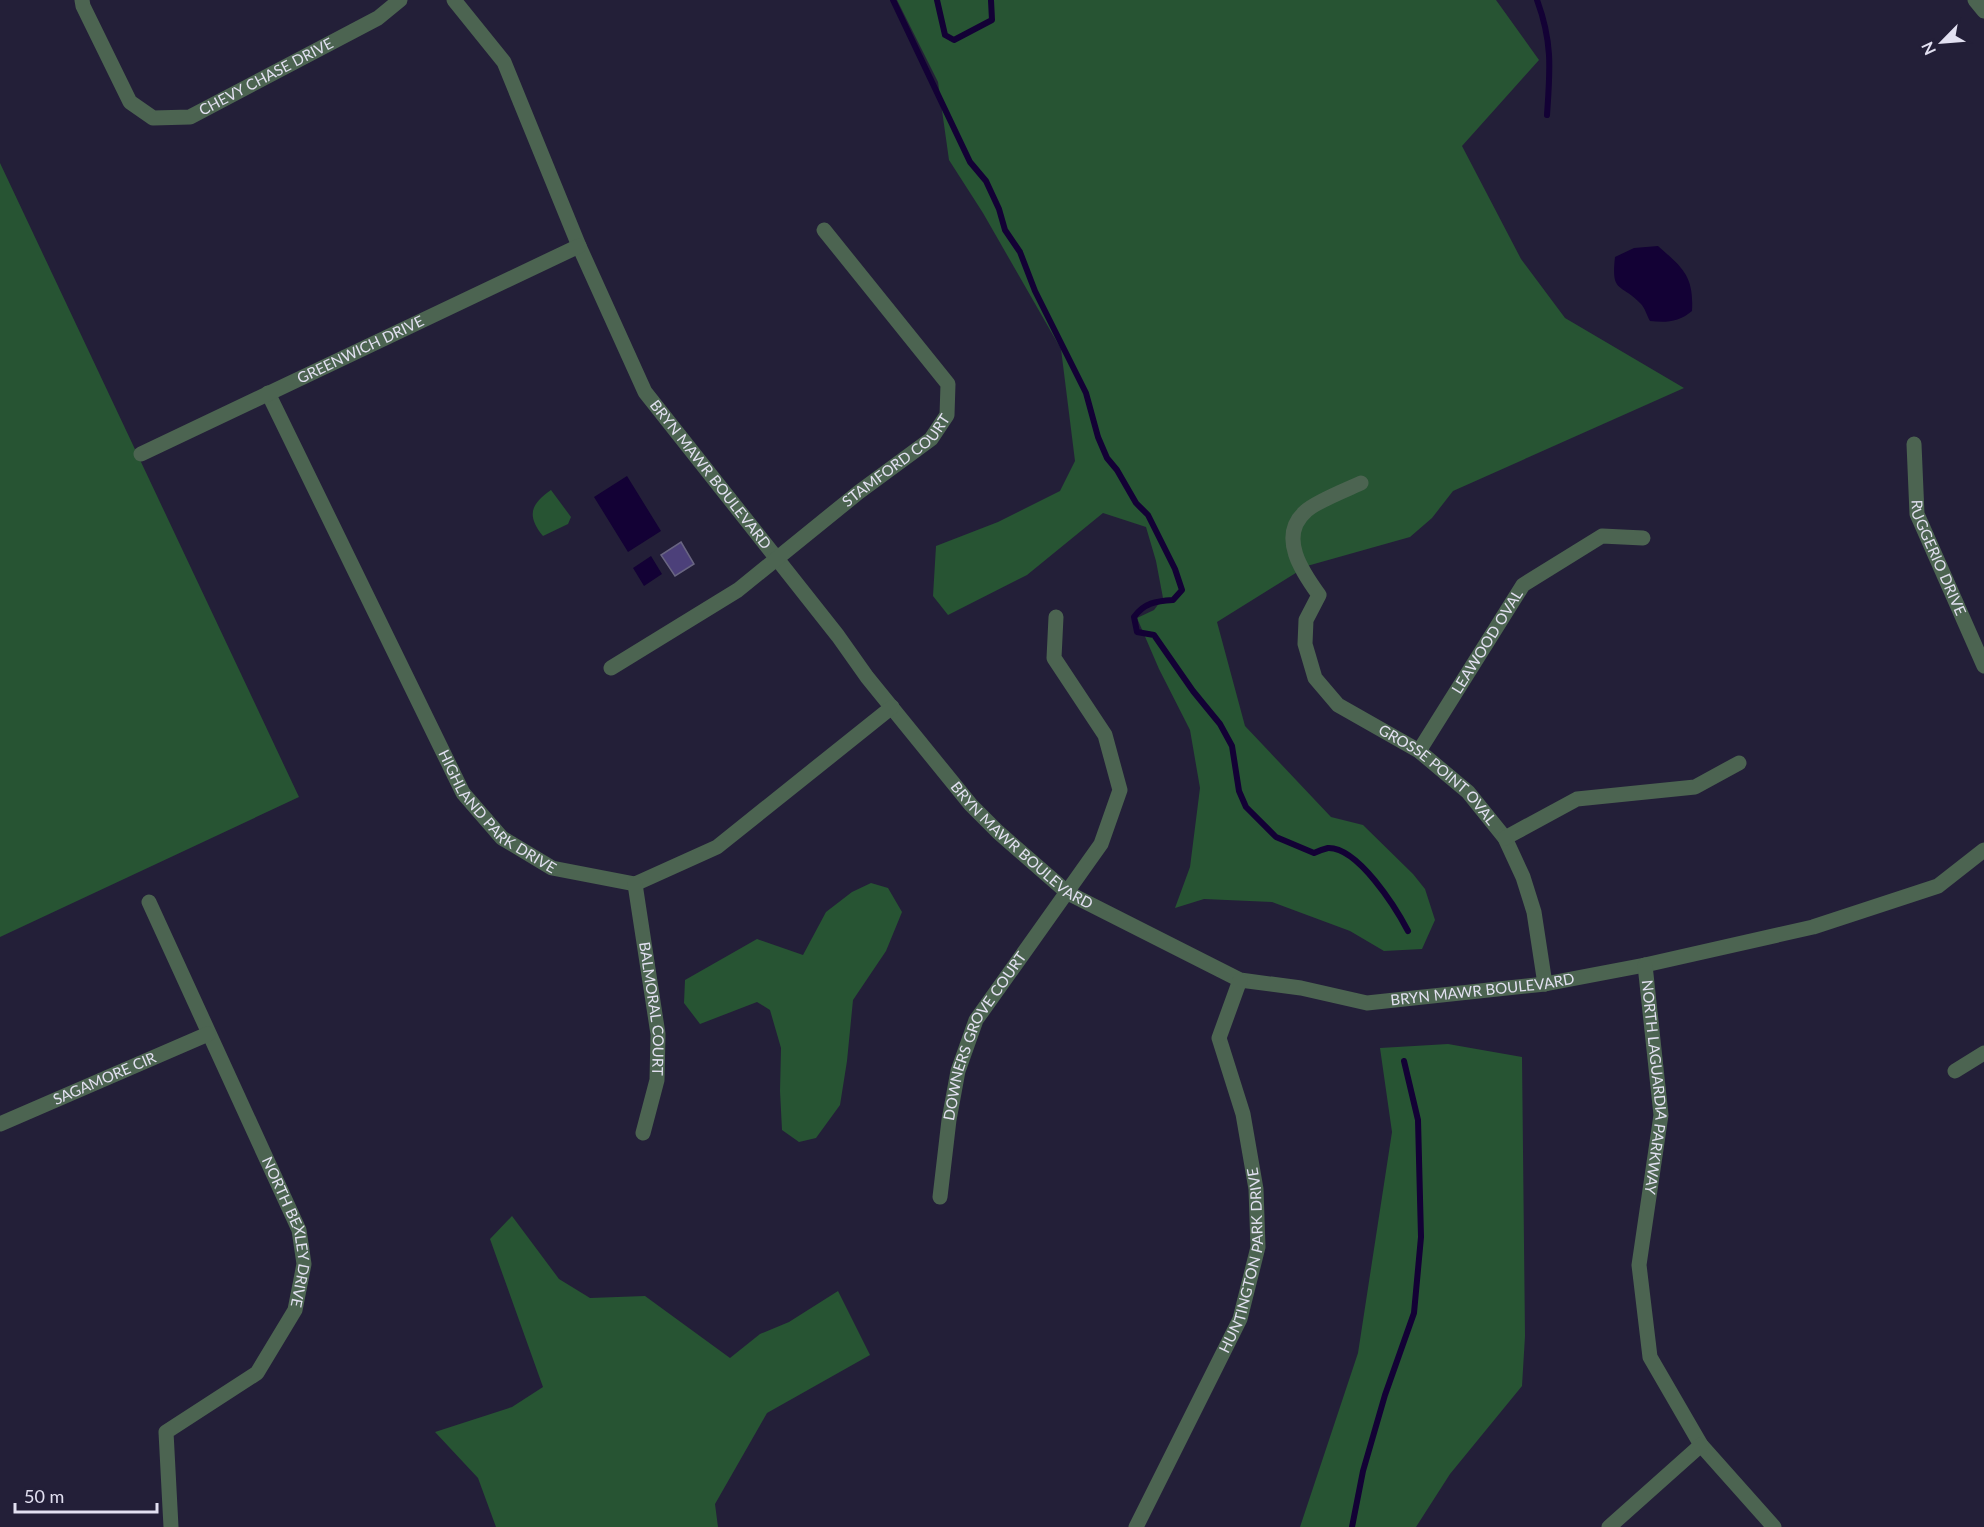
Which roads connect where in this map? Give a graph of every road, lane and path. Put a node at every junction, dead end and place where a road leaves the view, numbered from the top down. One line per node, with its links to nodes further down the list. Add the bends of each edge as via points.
1 (82, 0): 2 (street, CHEVY CHASE DRIVE, via 130,102 153,118 190,117 378,18)
2 (400, 0)
3 (454, 0): 7 (street, BRYN MAWR BOULEVARD, via 504,62)
4 (1974, 0): 5 (street)
5 (1984, 11)
6 (824, 230): 13 (street, STAMFORD COURT, via 948,384 947,415 931,439)
7 (579, 246): 8 (street, GREENWICH DRIVE); 13 (street, BRYN MAWR BOULEVARD, via 645,392)
8 (268, 393): 10 (street, GREENWICH DRIVE); 22 (street, HIGHLAND PARK DRIVE, via 463,793 502,838 552,868)
9 (1914, 444): 15 (street, RUGGERIO DRIVE, via 1917,514)
10 (141, 454)
11 (1361, 483): 18 (street, GROSSE POINT OVAL, via 1306,511 1295,526 1293,549 1319,595 1306,620 1305,644 1315,678 1338,705)
12 (1643, 538): 18 (street, LEAWOOD OVAL, via 1602,536 1523,585)
13 (776, 558): 16 (street, STAMFORD COURT, via 738,590); 17 (street, BRYN MAWR BOULEVARD)
14 (1056, 617): 23 (street, DOWNERS GROVE COURT, via 1054,658 1106,735 1120,790 1101,844)
15 (1984, 666)
16 (611, 668)
17 (892, 707): 22 (street, via 717,847); 23 (street, BRYN MAWR BOULEVARD, via 970,805)
18 (1419, 751): 20 (street, GROSSE POINT OVAL, via 1468,792)
19 (1738, 764): 20 (street, via 1695,787 1577,799)
20 (1505, 838): 27 (street, GROSSE POINT OVAL, via 1534,912)
21 (1984, 850): 25 (street, BRYN MAWR BOULEVARD, via 1938,886 1813,927)
22 (635, 884): 32 (street, BALMORAL COURT, via 658,1034 657,1080)
23 (1068, 893): 26 (street, BRYN MAWR BOULEVARD); 33 (street, DOWNERS GROVE COURT, via 976,1020 958,1071)
24 (149, 902): 28 (street, NORTH BEXLEY DRIVE)
25 (1645, 965): 27 (street, BRYN MAWR BOULEVARD); 34 (street, NORTH LAGUARDIA PARKWAY, via 1661,1115 1639,1265 1643,1300 1650,1357)
26 (1240, 980): 27 (street, BRYN MAWR BOULEVARD, via 1367,1003); 36 (street, HUNTINGTON PARK DRIVE, via 1219,1038 1243,1114 1256,1189 1258,1248 1240,1319)
27 (1545, 984)
28 (208, 1034): 31 (street, SAGAMORE CIR); 35 (street, NORTH BEXLEY DRIVE, via 299,1230 304,1264 295,1310 256,1373 166,1432)
29 (1984, 1053): 30 (street)
30 (1955, 1071)
31 (0, 1124)
32 (643, 1132)
33 (940, 1197)
34 (1701, 1445): 37 (street); 38 (street, NORTH LAGUARDIA PARKWAY)
35 (171, 1527)
36 (1136, 1527)
37 (1609, 1527)
38 (1774, 1527)

